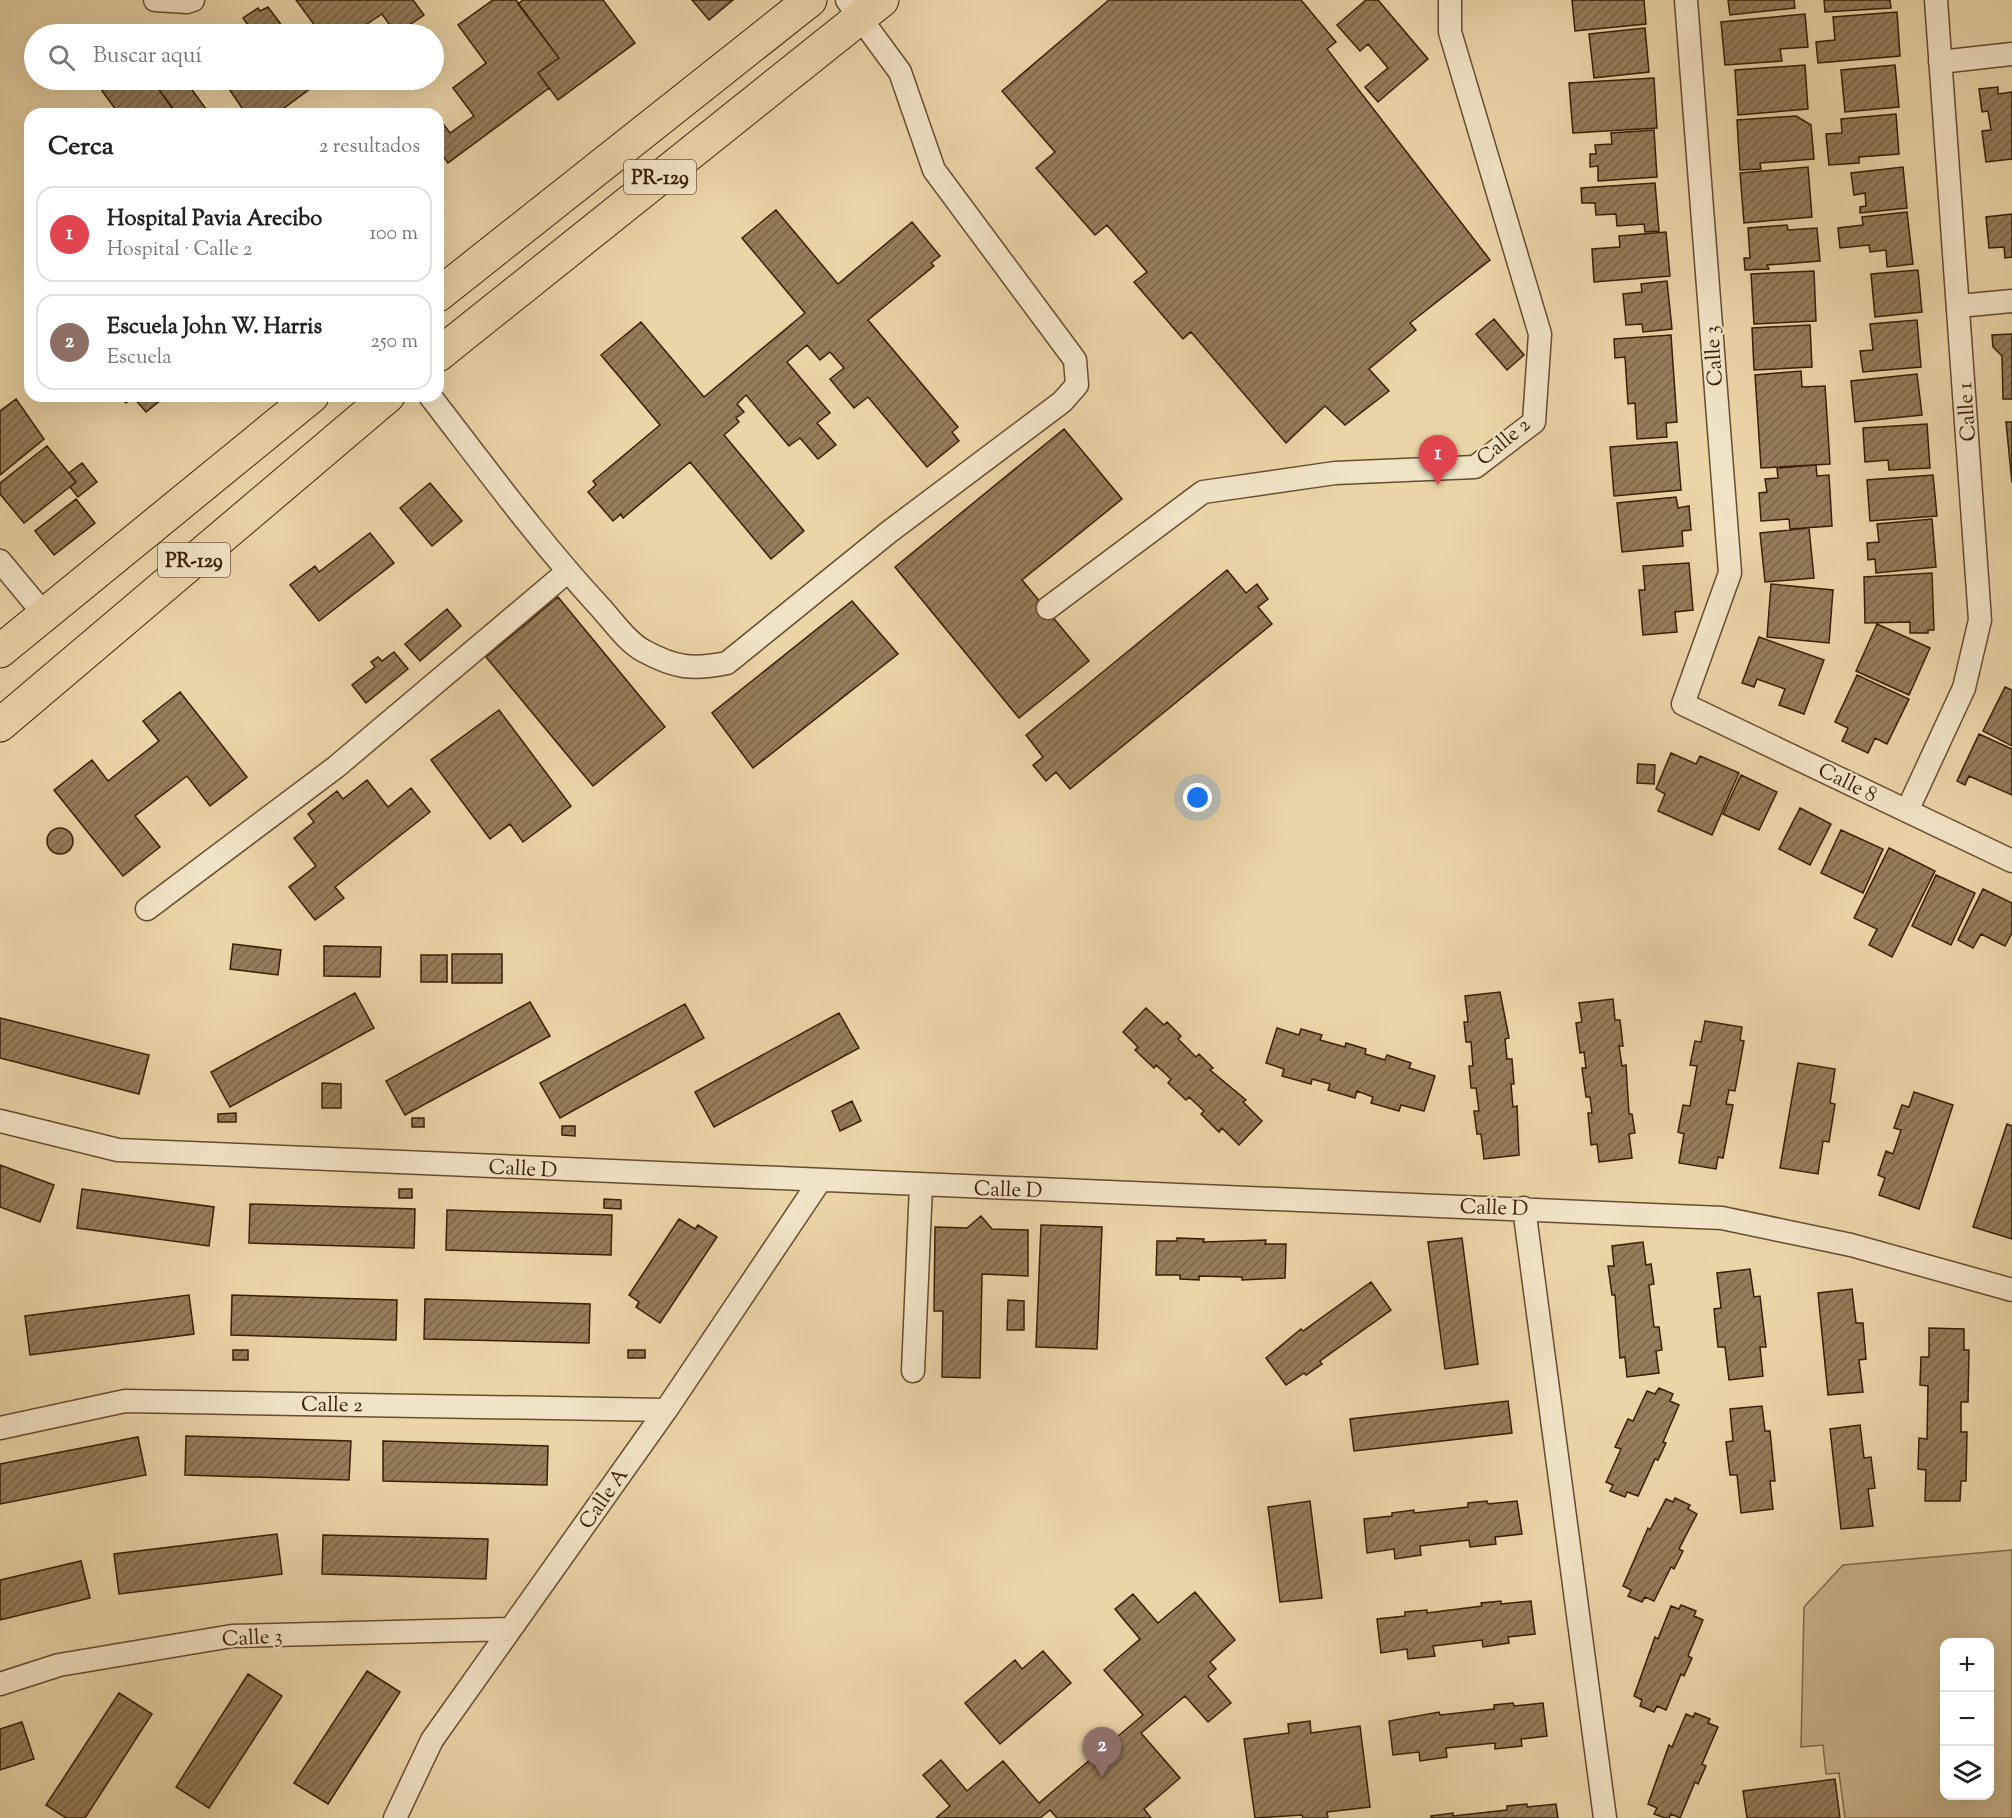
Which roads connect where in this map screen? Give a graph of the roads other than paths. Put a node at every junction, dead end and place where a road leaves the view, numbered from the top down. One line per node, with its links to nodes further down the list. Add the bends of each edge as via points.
1 (155, 0): 2 (street)
2 (193, 0)
3 (810, 0): 10 (main road, PR-129)
4 (1450, 0): 19 (street, Calle 2, via 1450,32 1540,334 1534,422 1475,467 1335,473 1203,492)
5 (1686, 0): 22 (street, Calle 3, via 1730,573)
6 (1936, 0): 9 (street, Calle 1)
7 (863, 6): 13 (main road, PR-129); 18 (street, via 900,72 934,170 1075,360 1077,385 1062,402 888,532 727,663 699,669 676,666 642,650)
8 (2012, 54): 9 (street)
9 (1940, 62): 12 (street, Calle 1)
10 (444, 290)
11 (2012, 301): 12 (street)
12 (1959, 306): 24 (street, Calle 1, via 1980,620 1964,688)
13 (444, 350)
14 (305, 402): 20 (main road, PR-129)
15 (381, 402): 23 (main road, PR-129)
16 (435, 402): 18 (street)
17 (0, 561): 20 (street)
18 (567, 572): 26 (street, via 336,767)
19 (1048, 608)
20 (44, 614): 21 (main road, PR-129)
21 (0, 651)
22 (1683, 704): 24 (street, Calle 8)
23 (0, 725)
24 (1907, 811): 25 (street, Calle 8)
25 (2012, 861)
26 (147, 909)
27 (0, 1121): 28 (street, Calle D, via 118,1150)
28 (819, 1182): 29 (street, Calle D); 33 (street, Calle A)
29 (921, 1185): 30 (street, Calle D); 32 (street)
30 (1524, 1208): 31 (street, Calle D, via 1722,1218 1851,1245); 38 (street)
31 (2012, 1290)
32 (913, 1371)
33 (666, 1410): 34 (street, Calle 2, via 125,1401); 35 (street, Calle A)
34 (0, 1428)
35 (510, 1629): 36 (street, Calle 3, via 232,1636 59,1665); 37 (street, Calle A, via 432,1740)
36 (0, 1684)
37 (395, 1818)
38 (1605, 1818)

